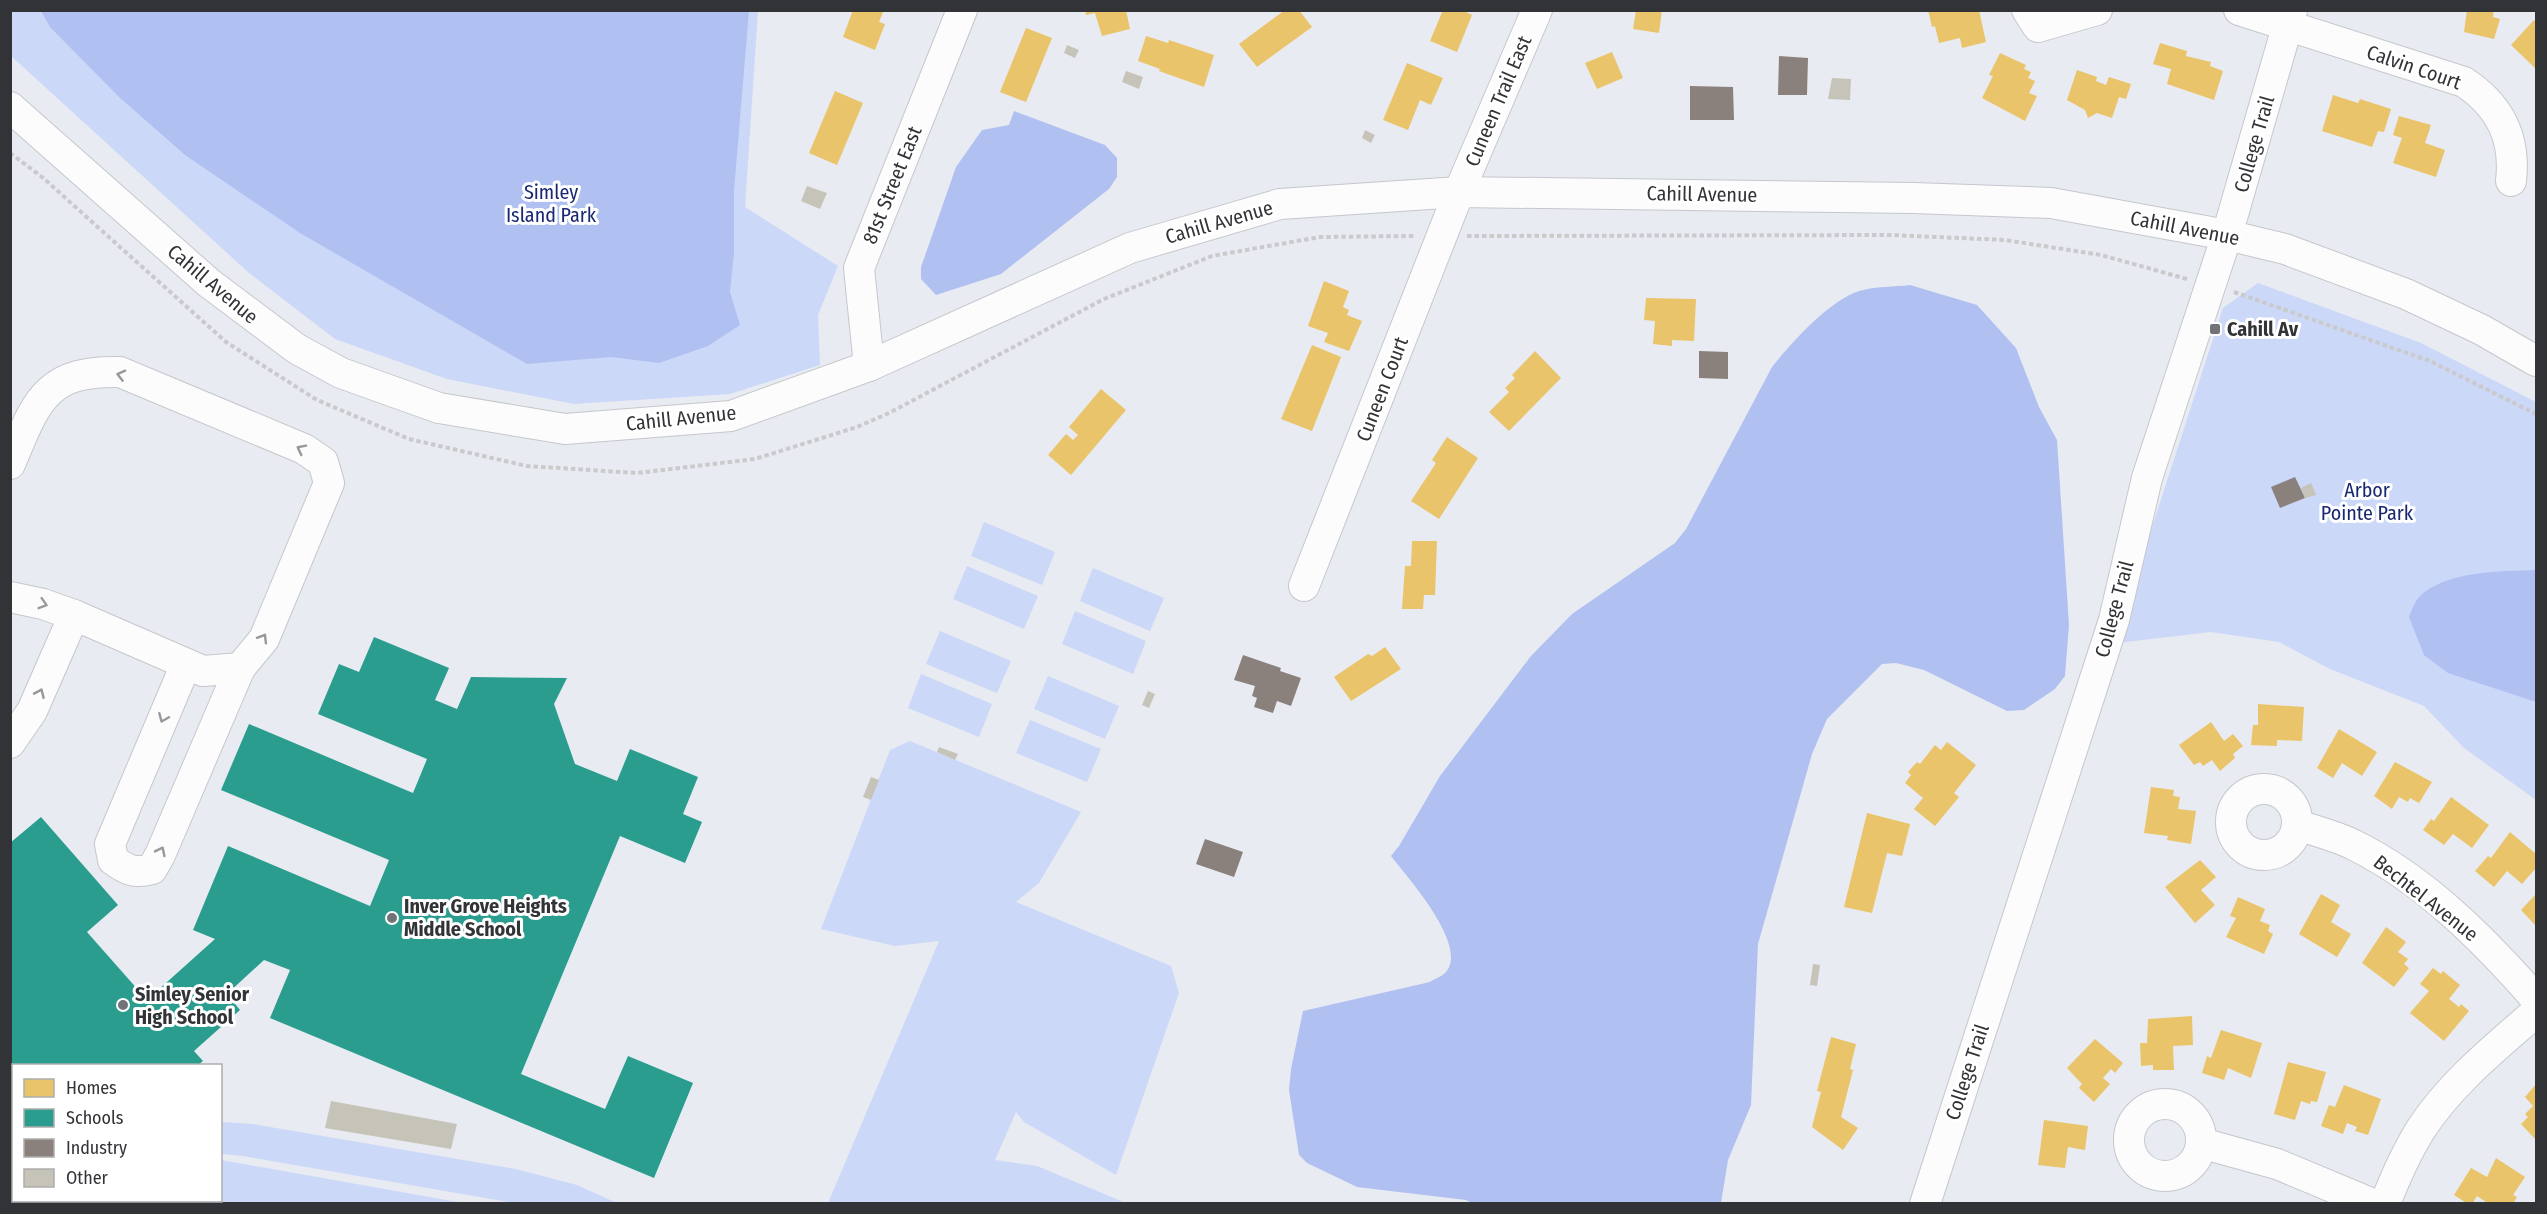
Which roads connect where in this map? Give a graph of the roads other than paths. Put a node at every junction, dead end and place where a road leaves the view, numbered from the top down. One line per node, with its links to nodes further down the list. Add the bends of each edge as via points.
1 (962, 10): 12 (street, 81st Street East, via 859,268)
2 (1537, 10): 9 (street, Cuneen Trail East)
3 (2027, 10): 4 (street, via 2038,27)
4 (2097, 10)
5 (2239, 10): 6 (street, Calvin Court)
6 (2290, 18): 8 (street, Calvin Court, via 2450,76 2478,91 2500,116 2507,132 2513,165); 10 (street, College Trail)
7 (16, 116): 12 (street, Cahill Avenue, via 209,284 297,350 341,373 439,408 566,429 732,416)
8 (2511, 181)
9 (1459, 192): 10 (street, Cahill Avenue, via 2051,203); 12 (street, Cahill Avenue, via 1280,204 1130,248); 14 (street, Cuneen Court)
10 (2227, 235): 11 (street, Cahill Avenue, via 2285,249 2366,278 2445,312); 24 (street, College Trail, via 2147,478 2114,620)
11 (2536, 361)
12 (869, 366)
13 (10, 464): 18 (street, one-way to 13, via 264,639 329,483 323,462 304,449 120,372 97,372 74,375 56,385 39,402)
14 (1304, 586)
15 (11, 599): 16 (street, one-way to 16, via 44,604)
16 (74, 615): 17 (street); 19 (street, one-way to 16, via 32,711)
17 (186, 664): 18 (street, via 203,671); 18 (street, one-way to 18, via 110,844 113,860 138,873 152,869 160,855)
18 (240, 668)
19 (10, 743)
20 (2297, 825): 21 (street, Bechtel Avenue, via 2354,845 2403,876 2459,920)
21 (2536, 999)
22 (2536, 1012): 26 (street, via 2488,1054 2422,1128)
23 (2201, 1143): 25 (street, via 2277,1164)
24 (1924, 1203)
25 (2373, 1203)
26 (2385, 1203)

